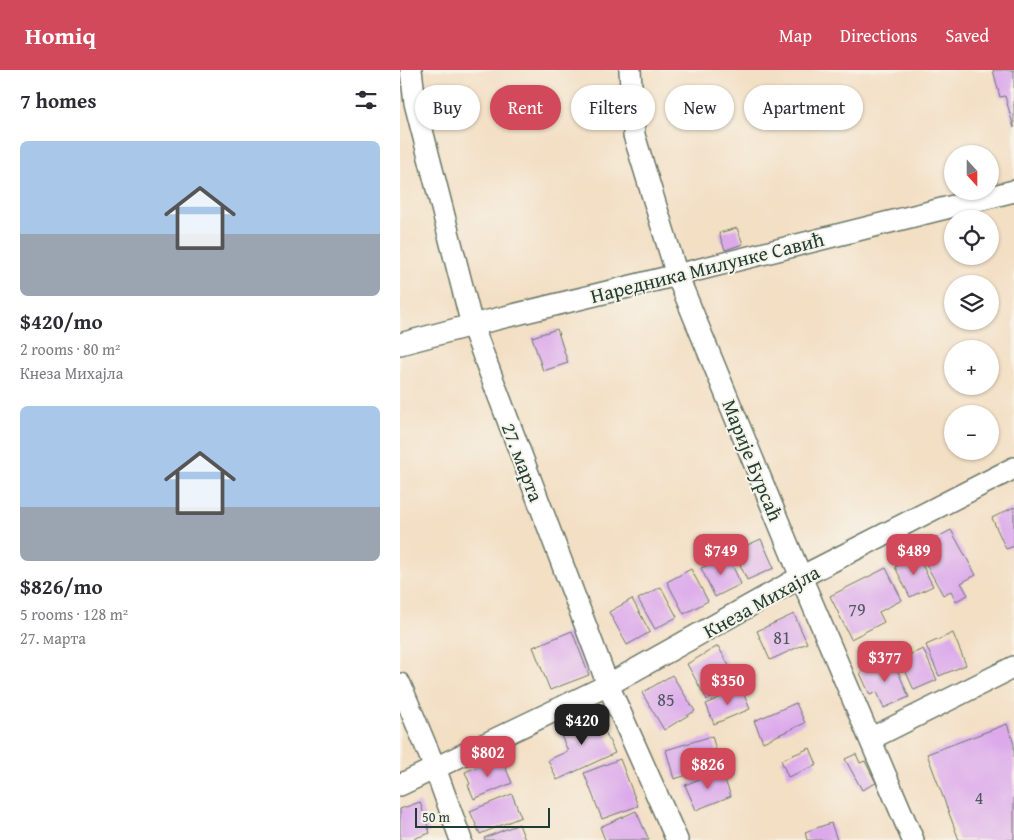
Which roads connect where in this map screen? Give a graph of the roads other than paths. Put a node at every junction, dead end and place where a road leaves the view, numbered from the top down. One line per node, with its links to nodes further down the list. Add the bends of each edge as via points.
1 (411, 70): 5 (street, 27. марта, via 415,104)
2 (630, 70): 4 (street, Марије Бурсаћ, via 634,135)
3 (1014, 190): 4 (street, Наредника Милунке Савић)
4 (677, 275): 5 (street, Наредника Милунке Савић); 8 (street, Марије Бурсаћ)
5 (472, 325): 6 (street, Наредника Милунке Савић); 11 (street, 27. марта)
6 (400, 344)
7 (1014, 468): 8 (street, Кнеза Михајла)
8 (801, 577): 11 (street, Кнеза Михајла); 12 (street, Марије Бурсаћ)
9 (1014, 667): 12 (street)
10 (400, 684): 13 (street)
11 (608, 685): 13 (street, Кнеза Михајла); 16 (street, 27. марта)
12 (870, 739): 17 (street, Марије Бурсаћ)
13 (435, 768): 14 (street, Кнеза Михајла); 15 (street)
14 (400, 785)
15 (462, 840)
16 (677, 840)
17 (913, 840)

